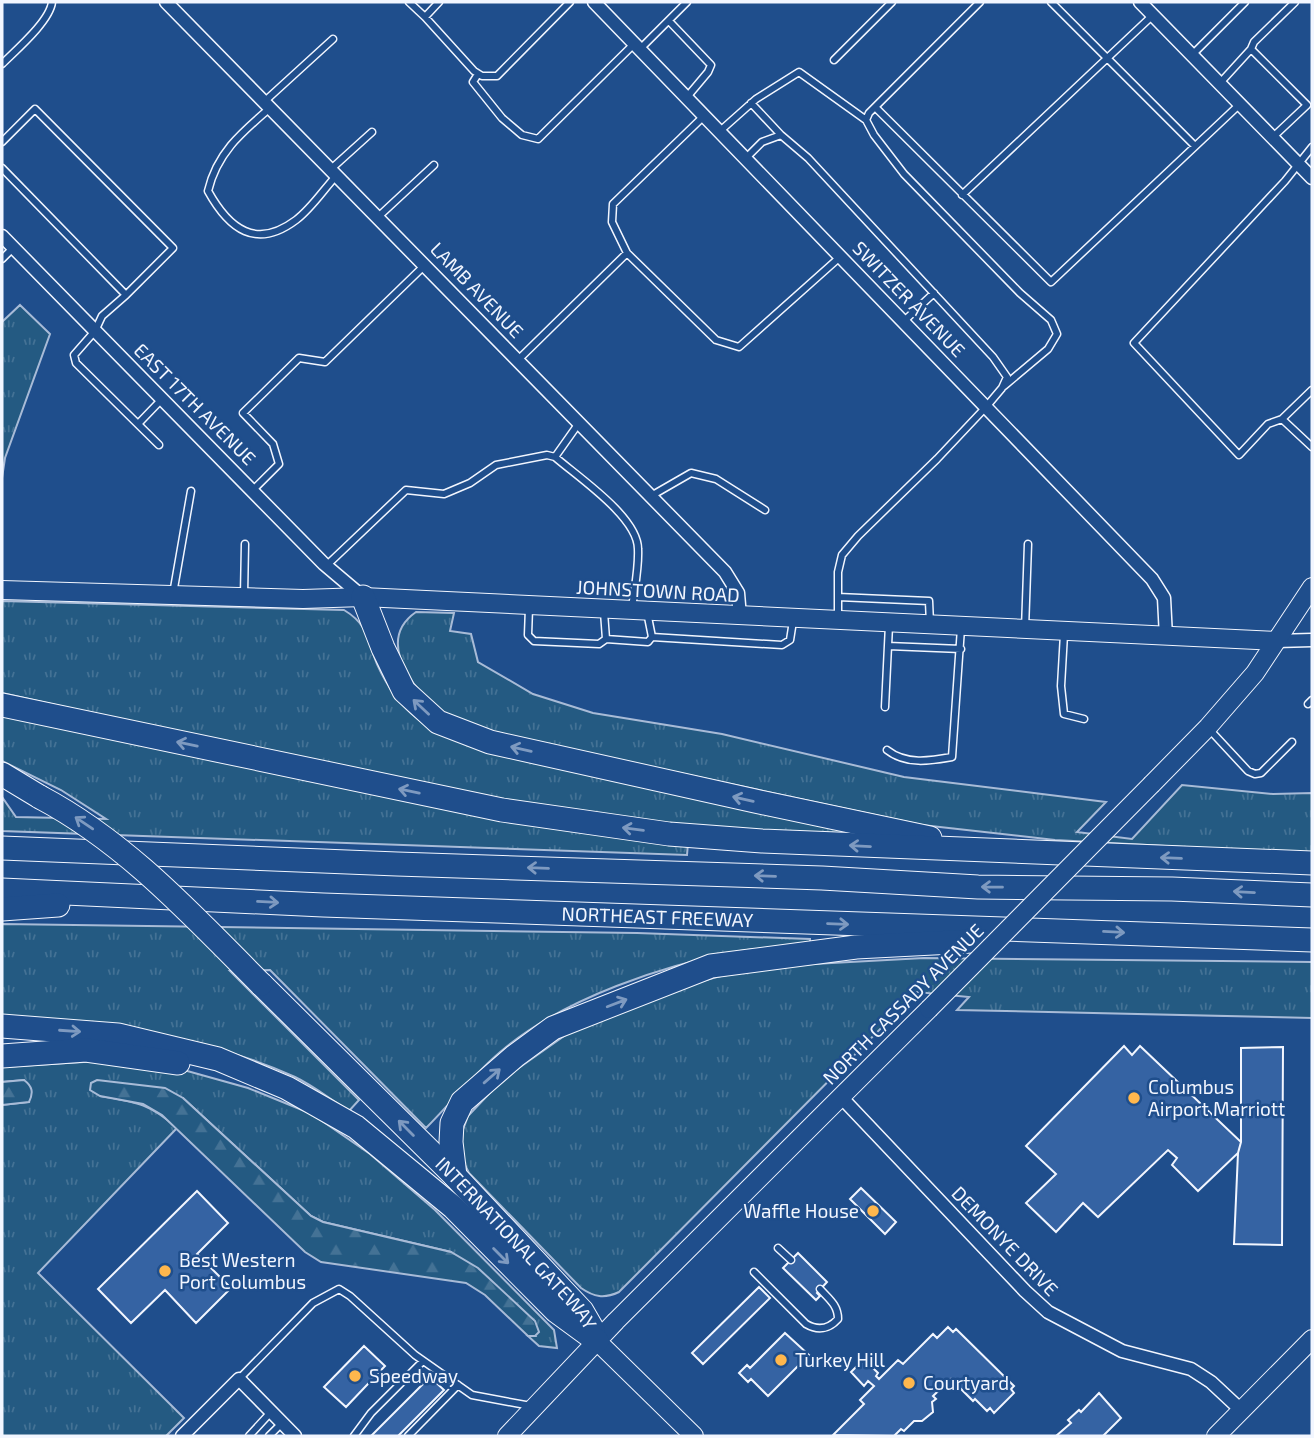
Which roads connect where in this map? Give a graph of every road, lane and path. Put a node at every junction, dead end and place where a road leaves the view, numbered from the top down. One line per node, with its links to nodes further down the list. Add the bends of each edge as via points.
1 (52, 2): 23 (lane, via 41,23)
2 (166, 2): 28 (street, LAMB AVENUE)
3 (409, 2): 15 (lane)
4 (439, 2): 15 (lane)
5 (570, 2): 24 (lane, via 497,76)
6 (596, 2): 18 (street, SWITZER AVENUE)
7 (687, 2): 16 (lane)
8 (892, 2): 22 (lane)
9 (980, 2): 30 (lane)
10 (1051, 2): 21 (lane)
11 (1140, 2): 14 (street)
12 (1245, 2): 20 (lane)
13 (1295, 2): 19 (lane)
14 (1153, 15): 20 (street); 21 (lane)
15 (425, 17): 24 (lane)
16 (669, 21): 18 (lane); 26 (lane, via 711,65)
17 (333, 39): 28 (lane)
18 (638, 46): 24 (lane, via 538,139 522,135 502,118 473,82); 26 (street, SWITZER AVENUE)
19 (1251, 49): 25 (lane); 31 (lane)
20 (1192, 55): 25 (street)
21 (1109, 58): 39 (lane); 47 (lane)
22 (834, 60)
23 (2, 64)
24 (478, 74)
25 (1220, 83): 29 (street)
26 (687, 97): 32 (street, SWITZER AVENUE)
27 (751, 103): 33 (lane, via 799,72); 34 (lane); 36 (lane)
28 (268, 104): 45 (street, LAMB AVENUE); 45 (lane, via 220,157 212,174 208,191 234,226 247,233 273,233 297,219)
29 (1240, 104): 37 (street); 39 (lane)
30 (875, 107): 33 (lane); 47 (lane)
31 (1310, 107): 37 (lane)
32 (705, 115): 34 (street, SWITZER AVENUE); 51 (lane, via 613,204 612,222)
33 (866, 120): 60 (lane, via 904,174 1051,320 1056,334 1048,349)
34 (720, 131): 41 (street, SWITZER AVENUE)
35 (372, 132): 45 (lane)
36 (781, 135): 41 (lane, via 762,142); 55 (lane)
37 (1273, 137): 42 (street)
38 (2, 142): 56 (lane, via 35,109 173,248)
39 (1195, 146): 47 (lane, via 1051,282)
40 (1312, 147): 42 (lane)
41 (746, 158): 52 (street, SWITZER AVENUE)
42 (1298, 164): 46 (street); 64 (lane, via 1134,343 1239,455 1268,424)
43 (434, 165): 48 (lane)
44 (2, 168): 56 (lane)
45 (334, 172): 48 (street, LAMB AVENUE)
46 (1312, 178)
47 (962, 195)
48 (378, 218): 54 (street, LAMB AVENUE)
49 (2, 236): 50 (street, EAST 17TH AVENUE)
50 (13, 248): 53 (lane); 58 (street, EAST 17TH AVENUE)
51 (627, 253): 52 (lane, via 716,340 739,347); 59 (lane)
52 (841, 256): 57 (street, SWITZER AVENUE)
53 (2, 259)
54 (425, 265): 59 (street, LAMB AVENUE); 70 (lane, via 325,362 299,358 243,414 273,444 279,464)
55 (934, 293): 57 (lane); 60 (lane, via 993,357 1007,377)
56 (126, 295): 58 (lane, via 102,316)
57 (904, 321): 63 (street, SWITZER AVENUE)
58 (95, 331): 62 (street, EAST 17TH AVENUE); 66 (lane, via 74,355 76,363)
59 (518, 360): 65 (street, LAMB AVENUE)
60 (1002, 387): 63 (lane)
61 (1312, 390): 64 (lane)
62 (162, 399): 66 (lane); 70 (street, EAST 17TH AVENUE)
63 (986, 407): 82 (lane, via 842,555); 95 (street, SWITZER AVENUE, via 1152,579 1164,598)
64 (1282, 418): 68 (lane)
65 (579, 423): 69 (lane); 72 (street, LAMB AVENUE)
66 (138, 424): 67 (lane)
67 (159, 445)
68 (1312, 447)
69 (555, 457): 76 (lane, via 496,465 444,494 406,490); 85 (lane, via 628,523 639,546)
70 (253, 490): 76 (street, EAST 17TH AVENUE)
71 (191, 491): 79 (lane)
72 (651, 496): 73 (lane, via 691,473 716,479); 86 (street, LAMB AVENUE, via 726,572 738,593)
73 (765, 510)
74 (245, 544): 80 (lane)
75 (1028, 544): 92 (lane)
76 (326, 566): 81 (street, EAST 17TH AVENUE)
77 (1312, 587): 98 (main road, NORTH CASSADY AVENUE)
78 (2, 590): 79 (main road, JOHNSTOWN ROAD)
79 (172, 596): 80 (main road, JOHNSTOWN ROAD)
80 (244, 597): 81 (main road, JOHNSTOWN ROAD)
81 (363, 597): 83 (main road, JOHNSTOWN ROAD); 111 (highway, one-way to 81, via 503,745 438,722 404,691)
82 (838, 597): 88 (lane); 90 (lane, via 929,601)
83 (529, 606): 84 (main road, JOHNSTOWN ROAD); 96 (lane, via 528,635 534,641 599,644)
84 (604, 610): 85 (main road, JOHNSTOWN ROAD); 96 (lane)
85 (640, 611): 86 (main road, JOHNSTOWN ROAD); 94 (lane)
86 (740, 617): 87 (main road, JOHNSTOWN ROAD)
87 (793, 619): 88 (main road, JOHNSTOWN ROAD); 94 (lane, via 790,640 782,645)
88 (838, 621): 89 (main road, JOHNSTOWN ROAD)
89 (889, 623): 90 (main road, JOHNSTOWN ROAD); 99 (lane)
90 (930, 626): 91 (main road, JOHNSTOWN ROAD)
91 (961, 628): 92 (main road, JOHNSTOWN ROAD); 100 (lane)
92 (1025, 631): 93 (main road, JOHNSTOWN ROAD)
93 (1064, 632): 95 (main road, JOHNSTOWN ROAD); 103 (lane, via 1061,686 1065,714)
94 (652, 637): 96 (lane, via 648,642)
95 (1166, 637): 98 (main road, JOHNSTOWN ROAD)
96 (606, 639)
97 (1312, 640): 98 (street, JOHNSTOWN ROAD)
98 (1276, 642): 104 (main road, NORTH CASSADY AVENUE)
99 (888, 646): 100 (lane); 102 (lane)
100 (961, 649): 106 (lane, via 952,757 925,762 894,756)
101 (2, 705): 111 (highway, one-way to 101, via 762,841 566,820)
102 (885, 707)
103 (1084, 719)
104 (1208, 727): 105 (lane, via 1255,774); 122 (main road, NORTH CASSADY AVENUE, bridge)
105 (1292, 742)
106 (887, 750)
107 (2, 774): 109 (highway, INTERNATIONAL GATEWAY)
108 (2, 784): 109 (highway)
109 (40, 797): 123 (highway, INTERNATIONAL GATEWAY, one-way to 109, bridge, via 181,904 126,854)
110 (2, 848): 114 (highway, one-way to 110, via 978,887)
111 (1002, 850): 112 (highway, one-way to 111)
112 (1312, 863)
113 (2, 890): 115 (highway, NORTHEAST FREEWAY)
114 (1312, 895)
115 (155, 897): 116 (highway); 117 (highway, NORTHEAST FREEWAY, one-way to 117)
116 (2, 909)
117 (1077, 930): 118 (highway, NORTHEAST FREEWAY, one-way to 118); 123 (highway, one-way to 117, via 450,1142 452,1123 462,1102 553,1028 711,966 856,947 954,943)
118 (1312, 940)
119 (2, 1026): 121 (highway, INTERNATIONAL GATEWAY, one-way to 121, via 118,1035 218,1059)
120 (2, 1056): 121 (highway, via 86,1050 216,1068)
121 (287, 1088): 129 (highway, INTERNATIONAL GATEWAY, one-way to 129, via 356,1128 453,1207 556,1311)
122 (841, 1097): 129 (main road, NORTH CASSADY AVENUE); 134 (street, DEMONYE DRIVE, via 1048,1312 1122,1350 1191,1368)
123 (455, 1176): 129 (highway, INTERNATIONAL GATEWAY, via 582,1311)
124 (778, 1248): 125 (lane)
125 (791, 1260)
126 (754, 1272): 127 (lane, via 817,1329 838,1319 838,1311)
127 (820, 1289)
128 (1312, 1339): 134 (main road)
129 (597, 1341): 133 (main road, NORTH CASSADY AVENUE); 144 (main road)
130 (424, 1361): 131 (lane, via 339,1289 313,1303); 132 (lane); 141 (lane)
131 (239, 1378): 135 (street); 137 (street)
132 (458, 1385): 133 (lane, via 472,1395); 142 (lane)
133 (536, 1407): 143 (main road, NORTH CASSADY AVENUE)
134 (1241, 1410): 145 (main road)
135 (271, 1412): 136 (street); 138 (lane)
136 (282, 1423): 139 (lane); 140 (street)
137 (182, 1436)
138 (249, 1436)
139 (269, 1436)
140 (295, 1436)
141 (354, 1436)
142 (408, 1436)
143 (507, 1436)
144 (694, 1436)
145 (1216, 1436)

